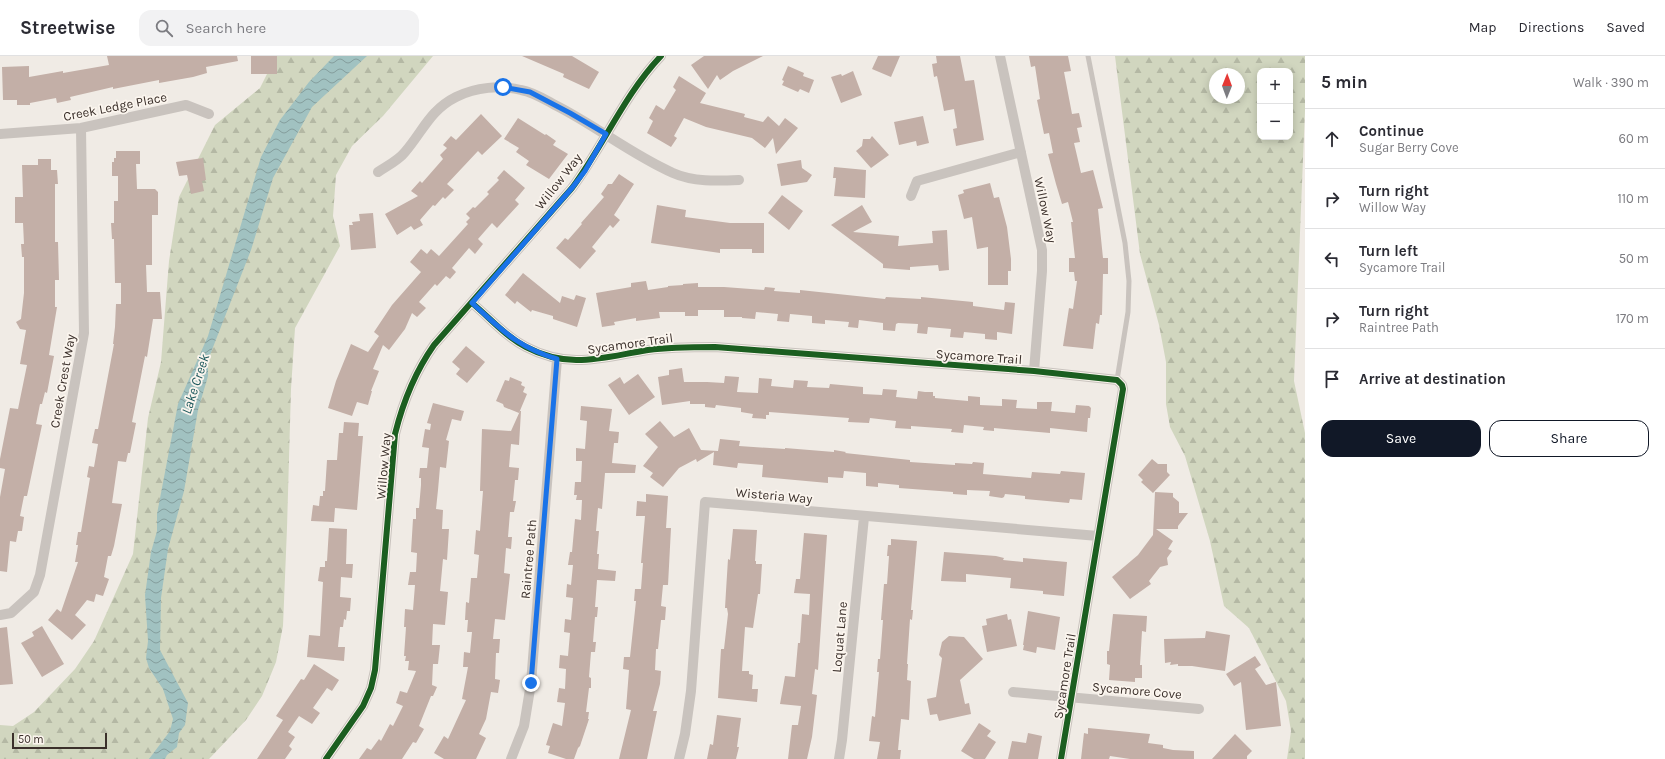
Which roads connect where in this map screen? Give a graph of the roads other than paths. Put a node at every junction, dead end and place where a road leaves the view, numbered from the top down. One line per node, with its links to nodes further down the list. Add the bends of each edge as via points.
1 (661, 56): 7 (street, Willow Way, via 629,95)
2 (1000, 56): 8 (street, Willow Way)
3 (1088, 56): 15 (lane, via 1125,243 1129,281 1128,312)
4 (209, 114): 5 (street, Creek Ledge Place, via 186,105)
5 (81, 128): 6 (street, Creek Ledge Place); 18 (street, Creek Crest Way, via 84,333 40,575 34,592 11,613)
6 (0, 134)
7 (606, 134): 9 (street, via 530,92 503,87 484,88 458,96 434,112 404,154); 10 (street, via 674,174 691,179); 12 (street, Willow Way, via 572,188)
8 (1021, 152): 11 (street, via 917,181); 14 (street, Willow Way, via 1042,250)
9 (378, 172)
10 (739, 180)
11 (911, 196)
12 (472, 303): 13 (street, Sycamore Trail, via 517,342); 22 (street, Willow Way, via 428,354 408,392 401,412 395,434 375,670 363,706)
13 (557, 359): 14 (street, Sycamore Trail, via 599,360 648,350 715,347); 23 (street, Raintree Path, via 530,690 524,726)
14 (1034, 371): 15 (street, Sycamore Trail)
15 (1117, 380): 17 (street, Sycamore Trail, via 1123,389)
16 (864, 517): 17 (street, Wisteria Way); 24 (street, Wisteria Way, via 705,502 691,692); 25 (street, Loquat Lane)
17 (1098, 536): 20 (street, Sycamore Trail)
18 (0, 615)
19 (1013, 692): 20 (street, Sycamore Cove)
20 (1073, 697): 21 (street, Sycamore Cove); 26 (street, Sycamore Trail)
21 (1199, 709)
22 (326, 759)
23 (511, 759)
24 (679, 759)
25 (839, 759)
26 (1061, 759)

